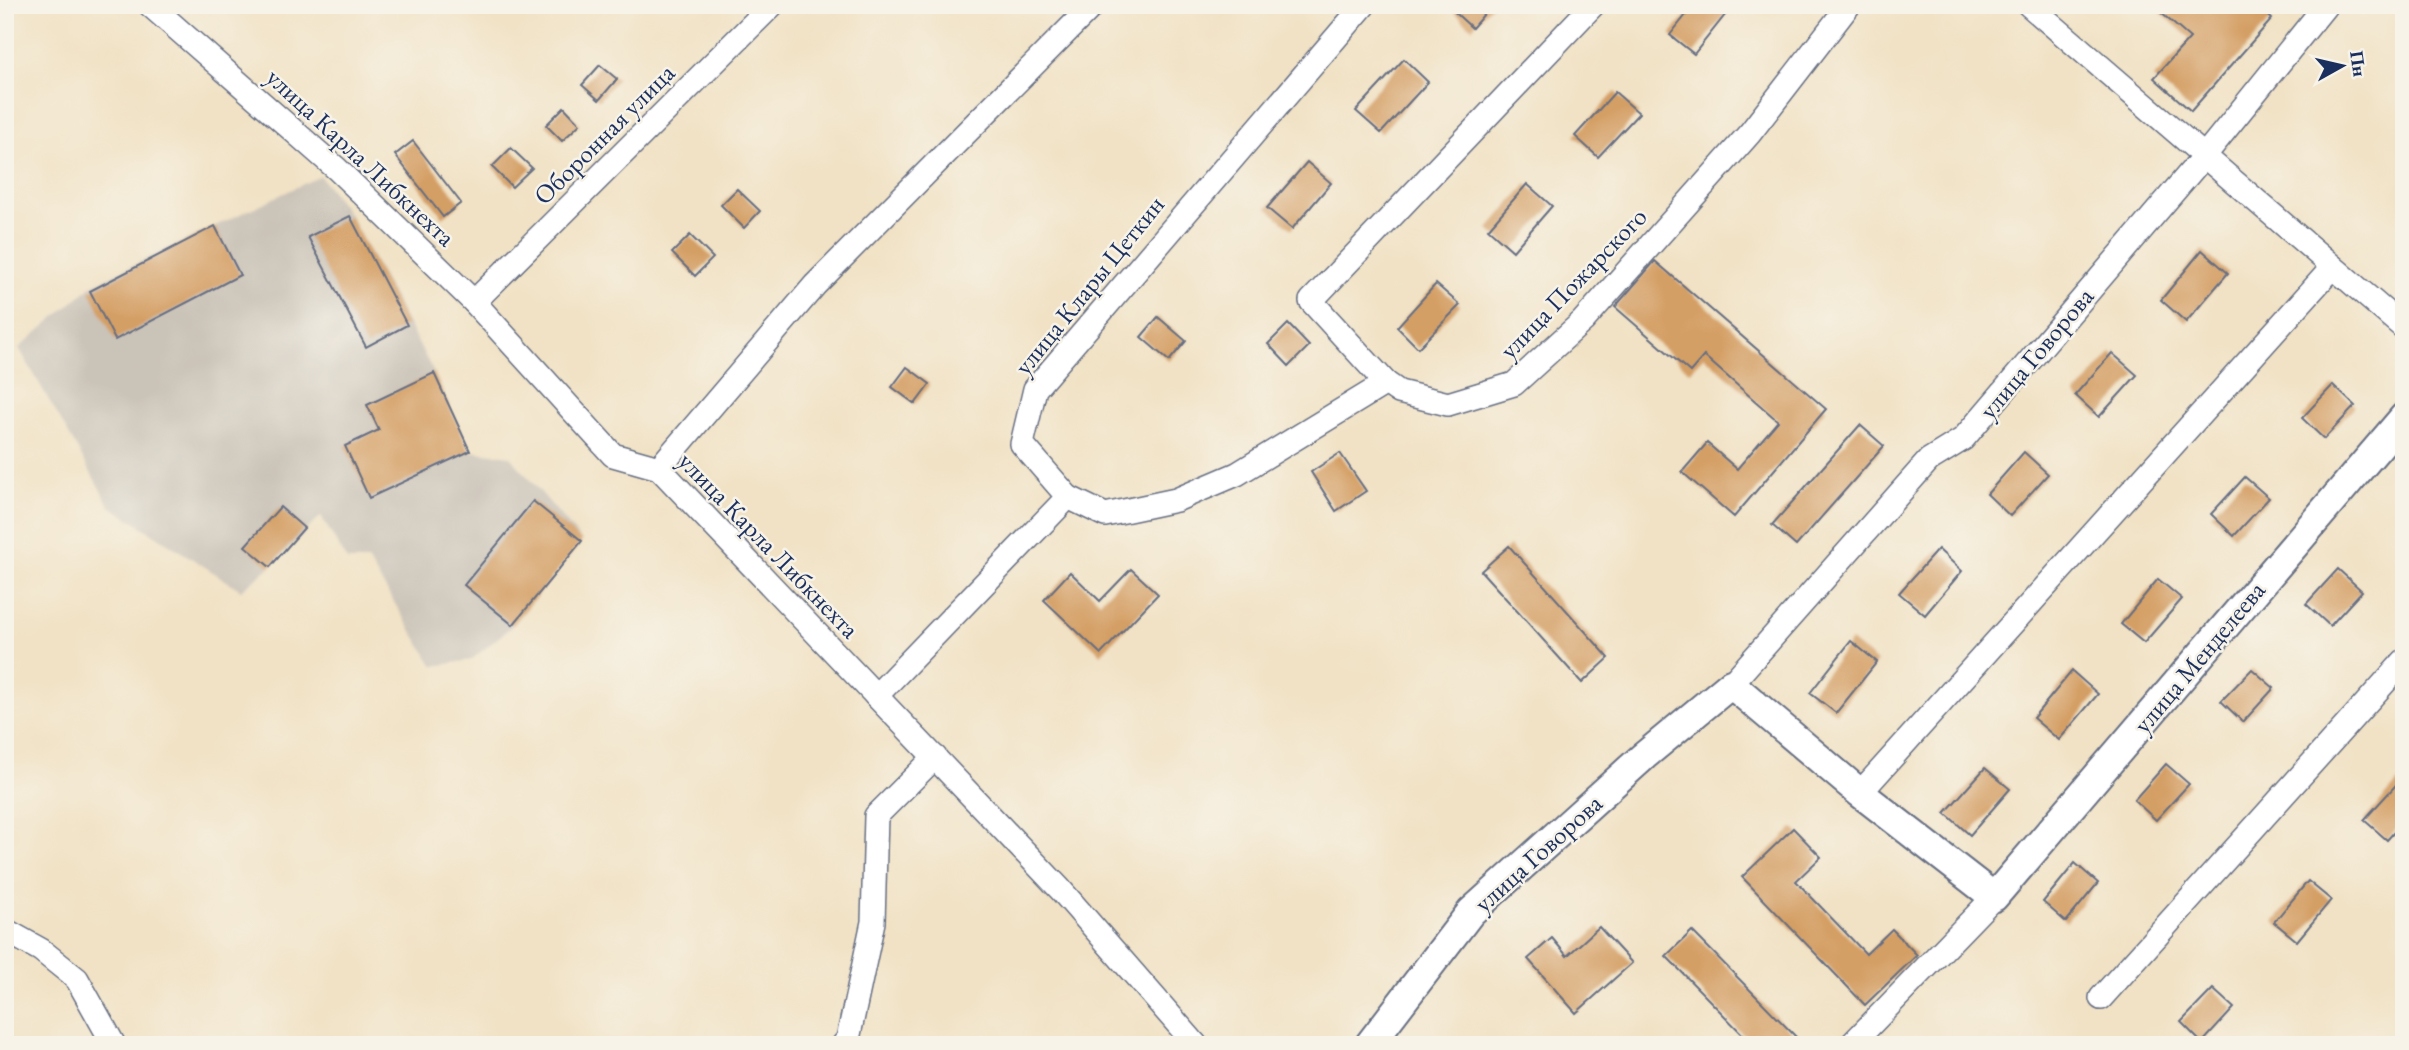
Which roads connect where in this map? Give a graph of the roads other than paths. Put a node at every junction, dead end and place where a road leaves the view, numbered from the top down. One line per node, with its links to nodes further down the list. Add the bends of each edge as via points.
1 (150, 5): 11 (street, улица Карла Либкнехта, via 337,169)
2 (772, 5): 11 (street, Оборонная улица)
3 (1093, 5): 15 (street, via 815,285)
4 (1364, 5): 16 (street, улица Клары Цеткин, via 1035,389 1022,444)
5 (1593, 5): 13 (street, via 1311,301)
6 (1849, 5): 13 (street, улица Пожарского, via 1750,133 1583,321 1514,384 1448,404 1399,392)
7 (2029, 5): 9 (street)
8 (2326, 5): 9 (street, улица Говорова)
9 (2205, 155): 10 (street); 18 (street, улица Говорова, via 1963,439 1929,460)
10 (2333, 267): 12 (street); 21 (street)
11 (474, 302): 15 (street, улица Карла Либкнехта, via 612,455)
12 (2404, 328)
13 (1386, 383): 16 (street, via 1237,474 1175,500 1105,515)
14 (2404, 416): 22 (street, улица Менделеева)
15 (659, 468): 19 (street, улица Карла Либкнехта)
16 (1068, 497): 19 (street)
17 (2404, 661): 24 (street)
18 (1731, 684): 21 (street); 28 (street, улица Говорова, via 1471,912)
19 (876, 696): 20 (street, улица Карла Либкнехта)
20 (934, 757): 26 (street, via 876,816 873,922); 27 (street, улица Карла Либкнехта, via 1060,889)
21 (1860, 793): 22 (street)
22 (1994, 897): 29 (street)
23 (5, 930): 25 (street, via 41,950 77,979)
24 (2101, 998)
25 (114, 1045)
26 (843, 1045)
27 (1196, 1045)
28 (1369, 1045)
29 (1851, 1045)

